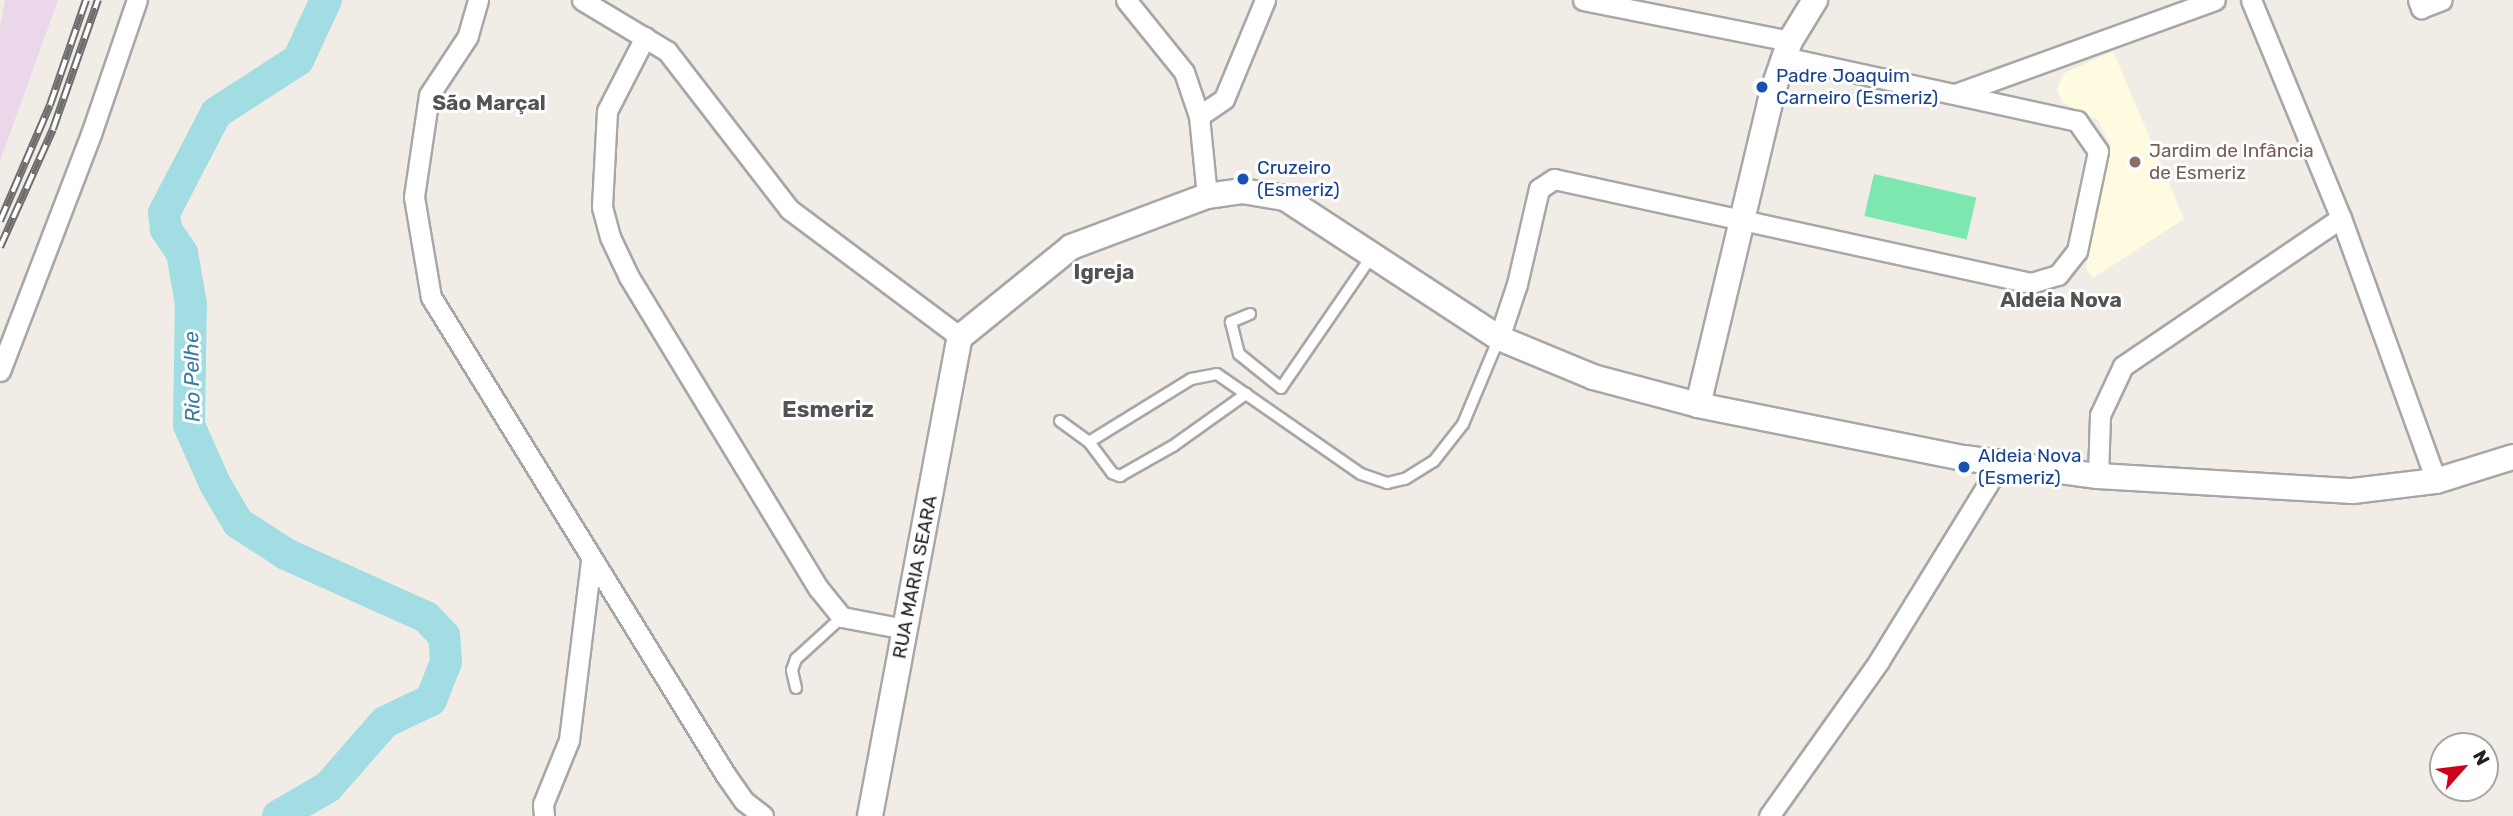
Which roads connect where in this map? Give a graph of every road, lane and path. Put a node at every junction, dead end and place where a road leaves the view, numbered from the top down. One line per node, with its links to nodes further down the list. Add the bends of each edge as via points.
1 (136, 0): 23 (street, via 91,134)
2 (478, 0): 32 (street, via 468,36 429,95 414,197 431,297)
3 (582, 0): 12 (street)
4 (1126, 0): 15 (street, via 1184,72)
5 (1265, 0): 15 (street, via 1224,99)
6 (1583, 0): 13 (street)
7 (1815, 0): 13 (street)
8 (2215, 0): 14 (street)
9 (2252, 0): 17 (street)
10 (2418, 0): 11 (street, via 2421,8)
11 (2442, 0)
12 (645, 37): 21 (street, via 667,51 789,209); 33 (street, via 607,111 602,207 610,237 629,277 820,589)
13 (1787, 49): 14 (street); 18 (street)
14 (1957, 93): 18 (street, via 2077,121 2088,132 2098,151 2077,251 2058,275 2031,282)
15 (1199, 116): 16 (street)
16 (1207, 196): 19 (street, via 1242,191 1285,198); 21 (street, via 1071,247)
17 (2341, 218): 30 (street, via 2123,366 2100,415); 31 (street)
18 (1742, 220): 22 (street, via 1548,180 1539,190); 25 (street)
19 (1373, 254): 20 (lane, via 1281,388 1239,354 1231,322); 22 (street)
20 (1250, 314)
21 (960, 337): 34 (street, RUA MARIA SEARA)
22 (1499, 338): 24 (lane, via 1464,424 1434,461 1405,479 1387,483 1361,474); 25 (street, via 1593,377)
23 (0, 371)
24 (1246, 394): 27 (lane, via 1217,374 1204,374); 27 (lane, via 1128,473 1112,473)
25 (1698, 405): 29 (street)
26 (1060, 421): 27 (lane)
27 (1089, 442)
28 (2513, 457): 31 (street)
29 (2000, 464): 30 (street); 39 (street, via 1879,661)
30 (2098, 475): 31 (street, via 2353,491)
31 (2436, 481)
32 (591, 561): 36 (street, via 569,740 543,804); 37 (street, via 725,774 744,801)
33 (842, 617): 34 (street); 35 (lane, via 796,659 792,670)
34 (905, 629): 38 (street, RUA MARIA SEARA)
35 (796, 688)
36 (544, 816)
37 (763, 816)
38 (870, 816)
39 (1769, 816)

